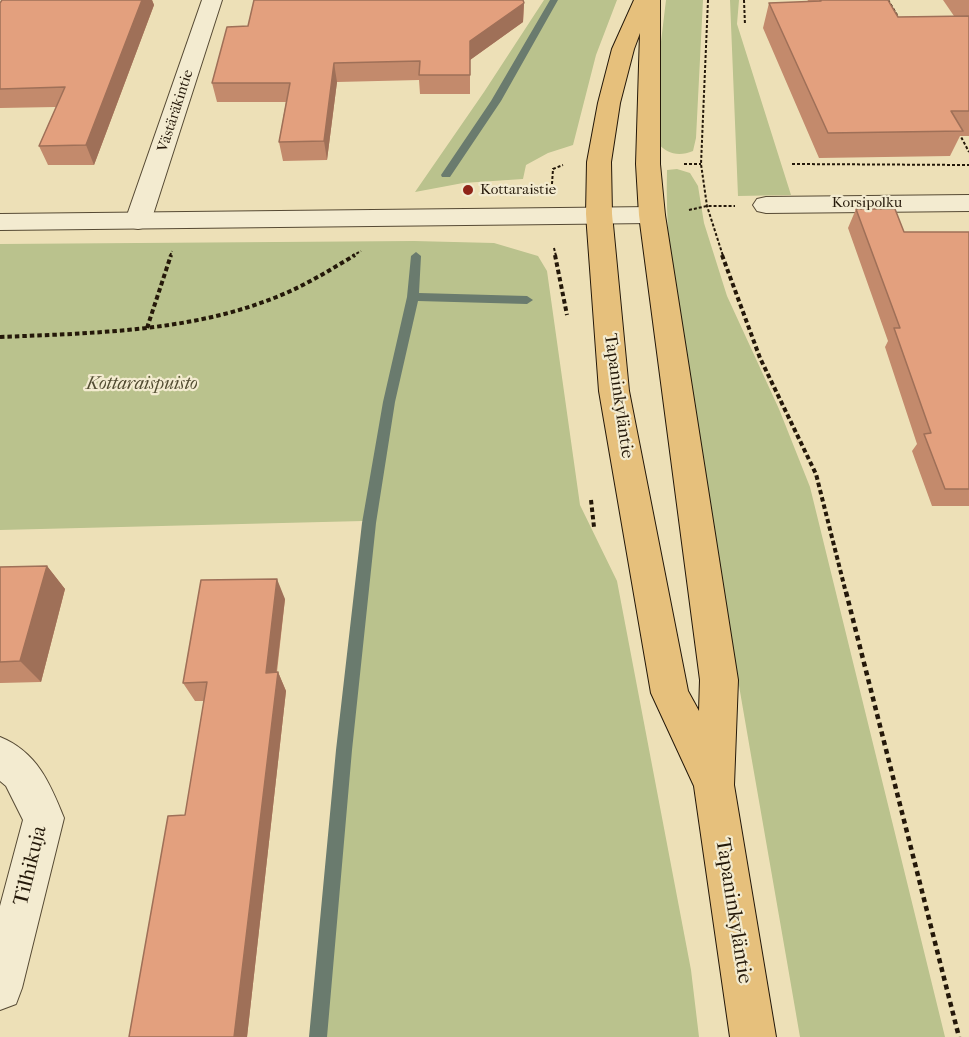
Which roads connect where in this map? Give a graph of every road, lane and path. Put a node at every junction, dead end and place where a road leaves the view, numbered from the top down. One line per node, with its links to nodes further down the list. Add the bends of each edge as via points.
1 (212, 0): 17 (street, Västäräkintie)
2 (644, 0): 15 (main road, Tapaninkyläntie, via 623,49 609,103 599,162)
3 (650, 0): 16 (main road, Tapaninkyläntie, via 648,164)
4 (708, 0): 27 (path, via 701,164 707,206 760,358 816,474)
5 (744, 0): 8 (path)
6 (888, 0): 7 (path)
7 (899, 20)
8 (745, 24)
9 (958, 132): 10 (path)
10 (969, 152)
11 (792, 164): 12 (path)
12 (969, 165)
13 (969, 203): 14 (street, Korsipolku)
14 (765, 205)
15 (599, 214): 16 (street); 17 (street); 24 (main road, Tapaninkyläntie, via 614,391 670,693)
16 (652, 215): 24 (main road, Tapaninkyläntie, via 719,680)
17 (138, 221): 18 (street)
18 (0, 222)
19 (173, 248): 21 (path)
20 (364, 248): 21 (path, via 319,278 280,297 202,320)
21 (147, 327): 22 (path)
22 (0, 337)
23 (0, 756): 25 (street, Tilhikuja, via 20,772 44,818)
24 (714, 785): 26 (main road, Tapaninkyläntie)
25 (0, 988)
26 (753, 1037)
27 (959, 1037)

